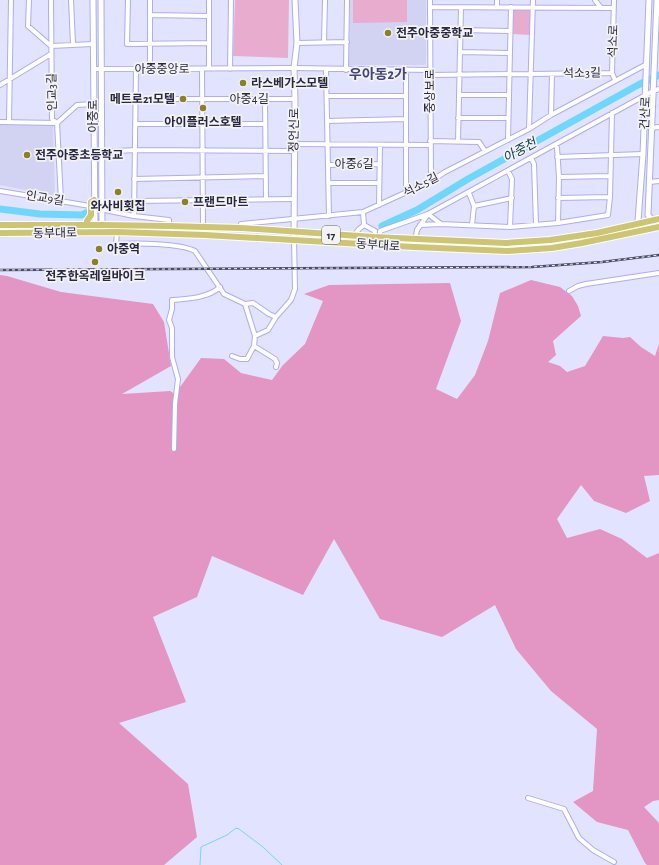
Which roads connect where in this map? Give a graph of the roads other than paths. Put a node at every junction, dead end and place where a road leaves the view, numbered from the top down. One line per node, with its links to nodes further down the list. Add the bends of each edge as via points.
1 (11, 0): 62 (street)
2 (29, 0): 39 (street, via 28,26)
3 (51, 0): 39 (street, 인교3길)
4 (71, 0): 37 (street)
5 (93, 0): 38 (street, 아중로)
6 (101, 0): 50 (street, 아중로)
7 (128, 0): 34 (street, via 127,44)
8 (150, 0): 28 (street)
9 (209, 0): 29 (street)
10 (231, 0): 52 (street)
11 (295, 0): 36 (street, 정언신로)
12 (325, 0): 32 (street)
13 (347, 0): 33 (street)
14 (430, 0): 21 (street, 중상보로)
15 (497, 0): 23 (street)
16 (533, 0): 25 (street)
17 (596, 0): 26 (street)
18 (614, 0): 27 (street, 석소로)
19 (649, 0): 44 (street, 건산로)
20 (657, 0): 43 (street, 건산로)
21 (430, 7): 22 (street); 56 (street, 중상보로)
22 (461, 7): 23 (street); 30 (street)
23 (497, 7): 24 (street)
24 (511, 7): 25 (street); 31 (street)
25 (532, 7): 26 (street); 60 (street)
26 (601, 8): 27 (street)
27 (614, 8): 57 (street, 석소로)
28 (150, 15): 29 (street); 34 (street)
29 (208, 16): 35 (street)
30 (460, 30): 31 (street); 40 (street)
31 (510, 31): 41 (street)
32 (324, 42): 33 (street); 36 (street)
33 (347, 42): 54 (street)
34 (150, 43): 35 (street); 46 (street)
35 (209, 43): 47 (street)
36 (297, 43): 48 (street, 정언신로)
37 (73, 44): 38 (street); 39 (street)
38 (93, 44): 49 (street, 아중로)
39 (51, 46): 42 (street, 인교3길)
40 (460, 52): 41 (street); 58 (street)
41 (510, 53): 59 (street)
42 (51, 54): 62 (street, 인교3길); 84 (street, 인교3길, via 52,119)
43 (656, 62): 65 (street, 건산로)
44 (647, 65): 63 (street, 석소5길); 68 (street, 건산로)
45 (136, 68): 46 (street, 아중중앙로); 50 (street, 아중중앙로); 71 (street)
46 (150, 68): 51 (street, 아중중앙로)
47 (209, 68): 51 (street, 아중중앙로); 52 (street, 아중중앙로)
48 (294, 68): 52 (street, 아중중앙로); 53 (street, 아중중앙로); 74 (street, 정언신로)
49 (93, 69): 50 (street, 아중중앙로); 75 (street, 아중로)
50 (102, 69): 104 (street, 아중로)
51 (202, 69): 72 (street)
52 (230, 69)
53 (326, 70): 54 (street, 아중중앙로); 69 (street, 아중6길)
54 (346, 70): 55 (street, 아중중앙로)
55 (406, 70): 56 (street, 아중중앙로); 70 (street)
56 (430, 73): 58 (street, 석소3길); 93 (street, 중상보로)
57 (612, 73): 61 (street, 석소3길); 63 (street, 석소로)
58 (459, 74): 59 (street, 석소3길); 66 (street)
59 (509, 74): 60 (street, 석소3길); 67 (street)
60 (531, 74): 61 (street, 석소3길); 90 (street)
61 (552, 74): 77 (street, 석소3길)
62 (10, 80): 64 (street, 인교3길); 83 (street)
63 (615, 80): 77 (street, 석소5길)
64 (0, 85)
65 (655, 89): 68 (street); 89 (street, 건산로)
66 (459, 94): 67 (street); 78 (street)
67 (509, 95): 79 (street)
68 (646, 95): 76 (street); 105 (street, 건산로)
69 (327, 96): 70 (street); 81 (street, 아중6길)
70 (406, 96): 80 (street)
71 (136, 99): 72 (street, 아중4길); 85 (street)
72 (202, 99): 73 (street, 아중4길); 86 (street)
73 (265, 99): 74 (street, 아중4길); 87 (street)
74 (295, 99): 94 (street, 정언신로)
75 (93, 104): 84 (street, via 78,105); 133 (street, 아중로)
76 (612, 113): 95 (street); 106 (street)
77 (551, 115): 90 (street, 석소5길)
78 (458, 118): 79 (street); 92 (street)
79 (508, 118): 91 (street)
80 (406, 119): 81 (street); 98 (street)
81 (327, 121): 96 (street, 아중6길)
82 (0, 122): 83 (street)
83 (9, 122): 84 (street)
84 (56, 123): 131 (street, 인교3길)
85 (135, 124): 86 (street); 99 (street)
86 (202, 124): 87 (street); 100 (street)
87 (265, 124): 101 (street)
88 (659, 127): 89 (street)
89 (652, 128): 119 (street, 건산로)
90 (529, 129): 91 (street, 석소5길)
91 (508, 140): 103 (street, 석소5길)
92 (458, 142): 93 (street, 아중6길); 103 (street, 아중6길, via 479,142)
93 (430, 143): 98 (street, 아중6길); 118 (street, 중상보로)
94 (294, 144): 96 (street); 102 (street, 정언신로)
95 (556, 144): 107 (street); 108 (street)
96 (328, 145): 97 (street, 아중6길); 110 (street, 아중6길)
97 (380, 145): 98 (street, 아중6길); 109 (street)
98 (406, 145): 123 (street)
99 (135, 150): 100 (street); 104 (street); 116 (street)
100 (202, 150): 101 (street); 115 (street)
101 (265, 150): 102 (street); 112 (street)
102 (294, 151): 130 (street, 정언신로)
103 (485, 151): 118 (street, 석소5길)
104 (101, 152): 136 (street, 아중로)
105 (643, 154): 106 (street); 153 (street, 건산로, via 638,221)
106 (611, 155): 107 (street); 113 (street)
107 (557, 157): 114 (street)
108 (531, 158): 111 (street); 146 (street, via 534,164)
109 (380, 164): 110 (street, 아중6길); 121 (street)
110 (328, 165): 120 (street, 아중6길)
111 (508, 171): 124 (street); 126 (street, via 512,179)
112 (266, 176): 115 (street); 129 (street)
113 (610, 176): 114 (street); 125 (street)
114 (559, 177): 127 (street)
115 (202, 178): 116 (street); 128 (street)
116 (134, 179): 132 (street)
117 (659, 180): 119 (street)
118 (431, 182): 123 (street, 석소5길)
119 (650, 182): 142 (street, 건산로, via 648,215)
120 (328, 183): 121 (street, 아중6길); 140 (street, 아중6길)
121 (379, 184): 134 (street)
122 (0, 191): 131 (street, 인교9길)
123 (406, 193): 134 (street, 석소5길)
124 (469, 193): 135 (street); 138 (street)
125 (610, 197): 127 (street); 143 (street, via 608,215)
126 (512, 198): 135 (street); 155 (street)
127 (558, 198): 143 (street)
128 (202, 199): 129 (street); 132 (street); 157 (street)
129 (266, 199): 130 (street)
130 (294, 199): 141 (street, 정언신로)
131 (60, 200): 133 (street, 인교9길)
132 (134, 201): 139 (street)
133 (92, 203): 148 (main road); 149 (street, 아중로)
134 (379, 205): 137 (street, 석소5길)
135 (474, 206): 152 (street)
136 (102, 208): 139 (street); 144 (street, 아중로)
137 (363, 212): 140 (street, 석소5길); 150 (street)
138 (428, 214): 145 (street); 151 (street); 164 (street)
139 (134, 216): 154 (street, via 169,220)
140 (329, 216): 141 (street, 석소5길)
141 (294, 218): 158 (street, 석소5길, via 242,224); 162 (street, 정언신로)
142 (656, 220): 153 (main road, 동부대로 / 17)
143 (558, 223): 146 (street)
144 (102, 224): 149 (main road, 동부대로 / 17); 154 (main road, 동부대로 / 17); 160 (street, 아중로)
145 (441, 224): 151 (street); 152 (street)
146 (536, 224): 155 (street)
147 (0, 225): 148 (main road, 동부대로 / 17)
148 (87, 225): 149 (main road, 동부대로 / 17)
149 (95, 225): 159 (street, 아중로)
150 (364, 225): 164 (street); 165 (street)
151 (419, 225): 166 (street)
152 (472, 225): 155 (street)
153 (635, 225): 166 (main road, 동부대로 / 17, via 550,240 506,243)
154 (169, 226): 157 (main road, 동부대로 / 17)
155 (510, 227)
156 (659, 227): 168 (main road, 동부대로 / 17, via 552,248 507,251)
157 (202, 228): 158 (main road, 동부대로 / 17)
158 (242, 228): 162 (main road, 동부대로 / 17)
159 (95, 232): 160 (main road, 동부대로 / 17); 163 (main road, 동부대로 / 17)
160 (102, 232): 161 (main road, 동부대로 / 17)
161 (117, 232): 167 (main road, 동부대로 / 17); 170 (street, via 116,244 179,246 195,251)
162 (294, 232): 165 (main road, 동부대로 / 17); 167 (street, 정언신로)
163 (0, 233)
164 (377, 234): 165 (main road, 동부대로 / 17); 166 (main road, 동부대로 / 17)
165 (354, 236)
166 (415, 238): 168 (street)
167 (294, 239): 168 (main road, 동부대로 / 17); 173 (street, via 295,289 291,300)
168 (414, 247)
169 (659, 272): 171 (street, via 586,284)
170 (220, 287): 172 (street, via 224,294); 178 (street, via 214,293 172,300 169,320 172,328 172,357 178,379)
171 (569, 291)
172 (245, 304): 173 (street, via 254,303); 174 (street)
173 (276, 317): 174 (street, via 268,330)
174 (255, 336): 175 (street)
175 (254, 346): 176 (street, via 247,359); 177 (street, via 275,359)
176 (232, 356)
177 (276, 367)
178 (174, 449)
179 (528, 798): 180 (street, via 564,809 579,838)
180 (614, 862)

